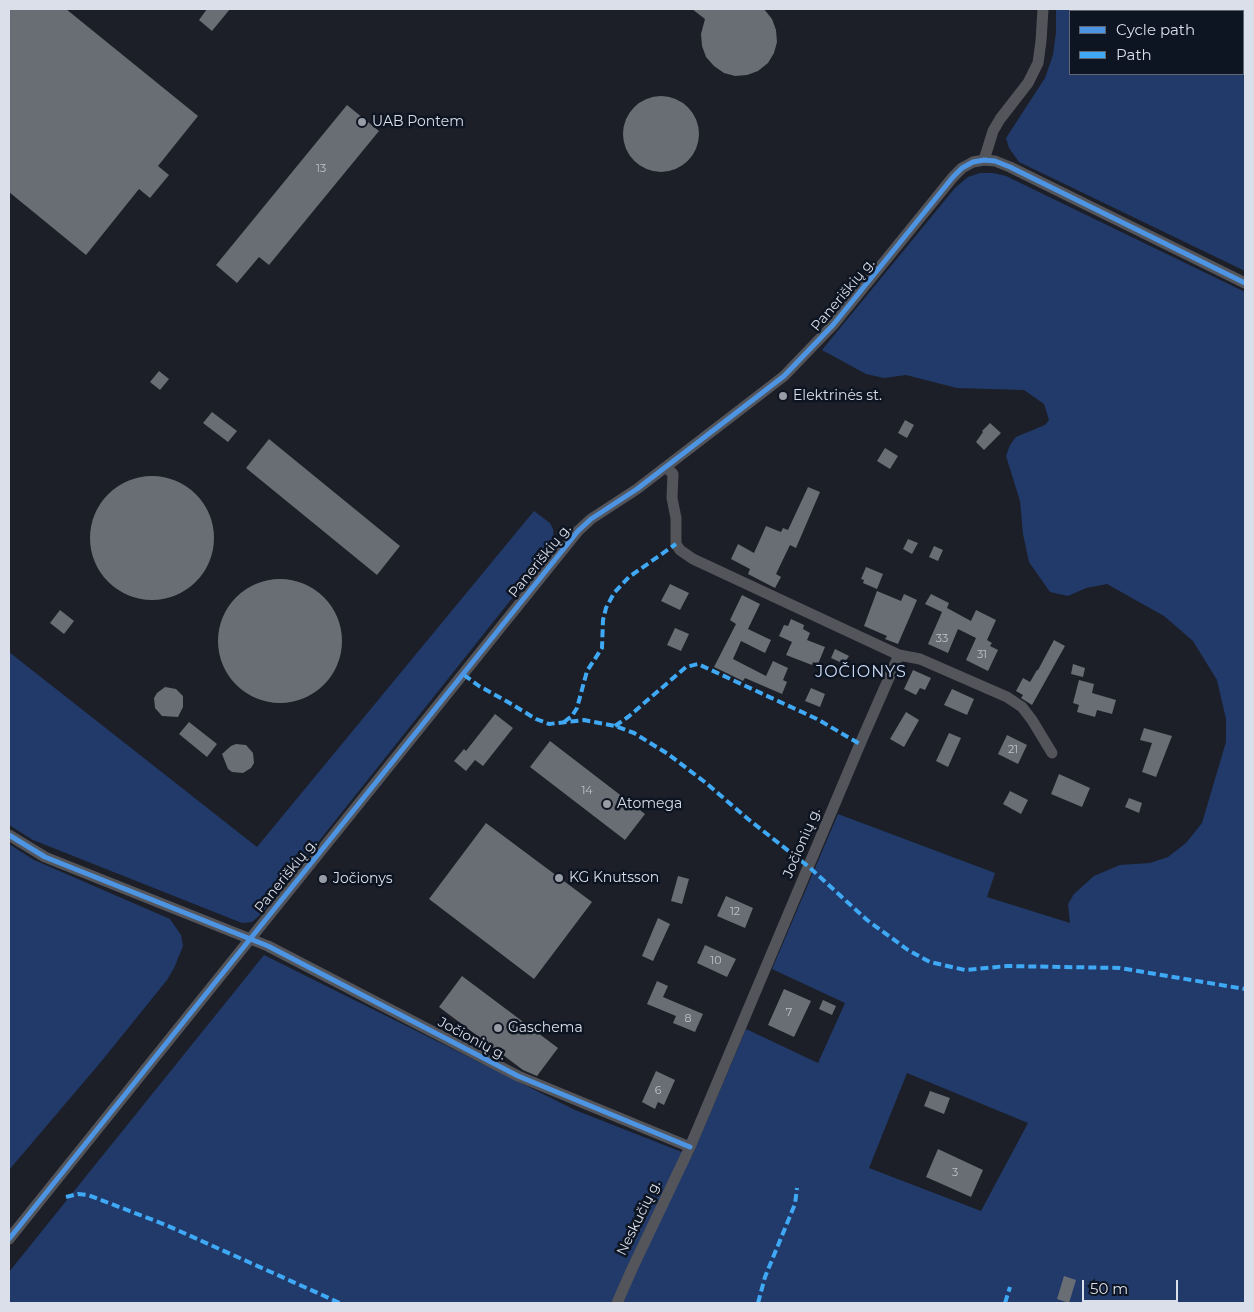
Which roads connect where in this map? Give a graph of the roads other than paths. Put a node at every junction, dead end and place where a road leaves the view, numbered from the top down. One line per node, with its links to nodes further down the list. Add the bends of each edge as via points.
1 (1043, 9): 2 (street, via 1038,63 1028,83 1000,119)
2 (984, 160): 3 (street, via 1010,167); 4 (street, Paneriškių g., via 962,168 953,177 833,325 784,376)
3 (1245, 283)
4 (666, 466): 5 (street, via 673,474 676,544 680,550); 8 (street, Paneriškių g., via 578,531)
5 (899, 655): 6 (street, via 920,659 1007,697 1032,720); 9 (street, Jočionių g.)
6 (1052, 754)
7 (9, 835): 8 (street, Jočionių g., via 46,857)
8 (250, 939): 9 (street, Jočionių g., via 518,1076); 10 (street, Paneriškių g.)
9 (690, 1147): 11 (street, Neskučių g.)
10 (9, 1239)
11 (617, 1303)

